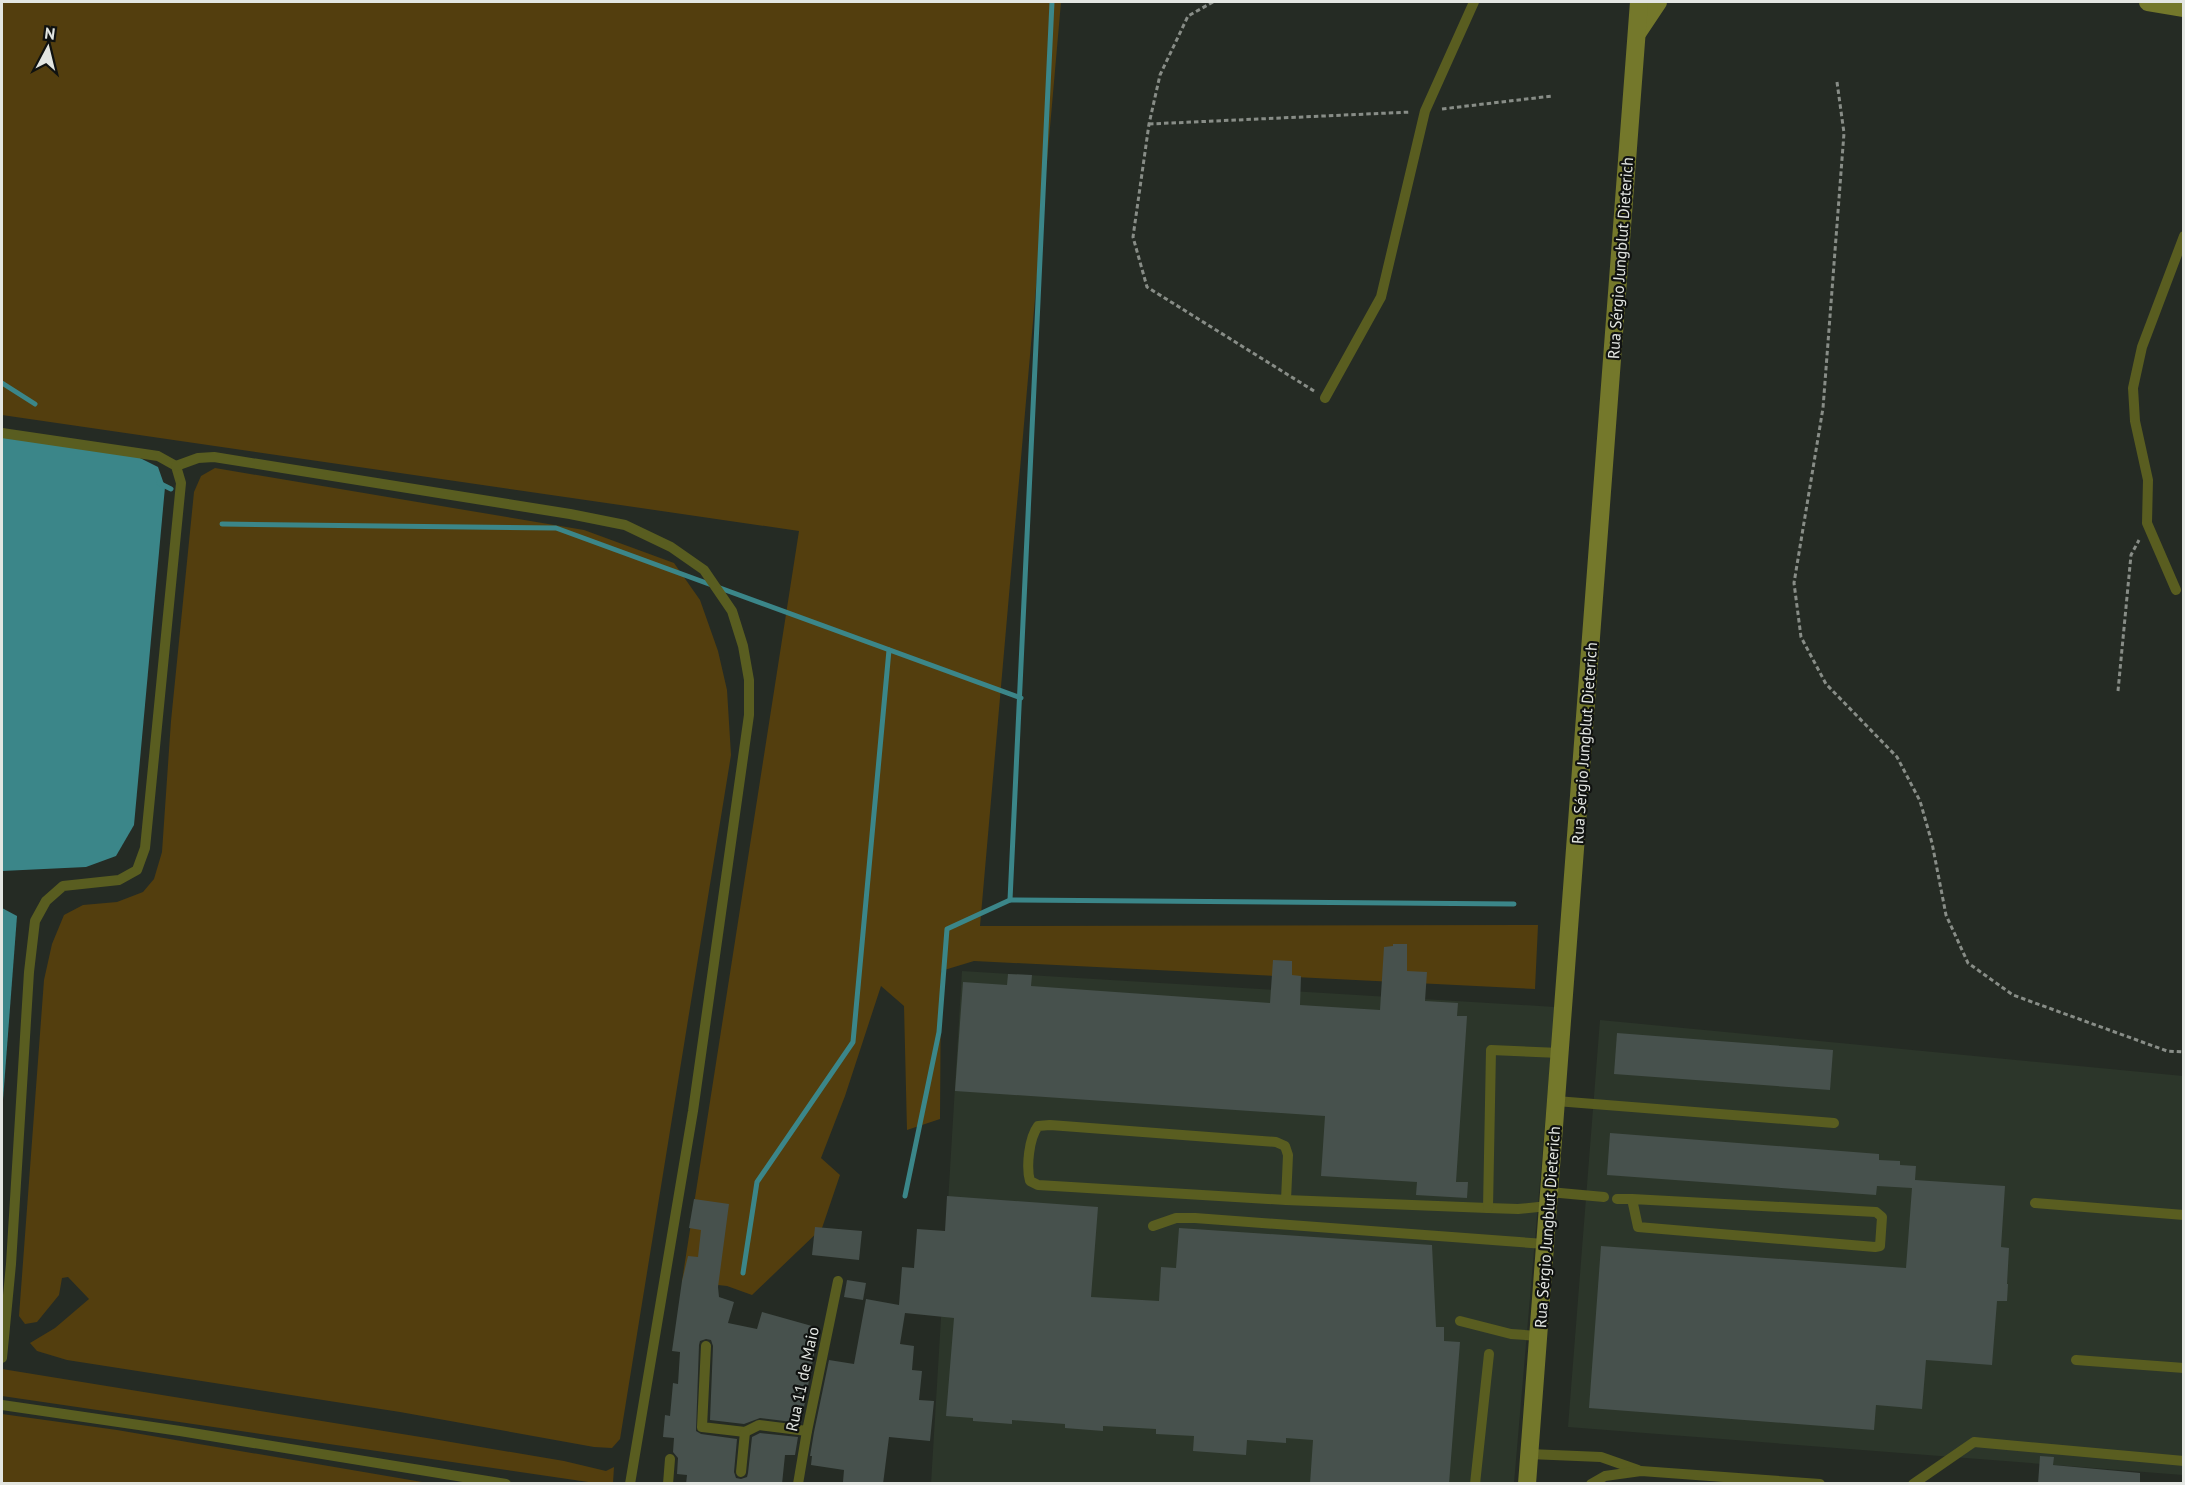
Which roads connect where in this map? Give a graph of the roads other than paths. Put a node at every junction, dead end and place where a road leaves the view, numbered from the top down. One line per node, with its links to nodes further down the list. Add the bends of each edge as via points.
1 (1474, 2): 9 (lane, via 1425,111 1381,297)
2 (1628, 2): 7 (street)
3 (1639, 2): 7 (street, Rua Sérgio Jungblut Dieterich)
4 (1658, 2): 7 (street)
5 (2148, 2): 6 (street)
6 (2184, 8)
7 (1636, 34): 13 (street, Rua Sérgio Jungblut Dieterich)
8 (2184, 236): 12 (lane, via 2142,347 2133,388 2135,421 2148,480 2147,523)
9 (1325, 398)
10 (2, 433): 11 (lane, via 158,456)
11 (176, 466): 31 (lane, via 181,483 145,848 137,870 119,880 63,886 46,901 35,921); 43 (lane, via 214,457 625,525 671,547 704,570 732,611 749,680 749,715 693,1111)
12 (2175, 590)
13 (1560, 1053): 14 (street, Rua Sérgio Jungblut Dieterich); 22 (lane, via 1491,1050)
14 (1556, 1101): 15 (lane); 17 (street, Rua Sérgio Jungblut Dieterich)
15 (1834, 1123)
16 (1604, 1197): 17 (lane)
17 (1549, 1199): 22 (lane, via 1518,1209); 25 (street, Rua Sérgio Jungblut Dieterich)
18 (1617, 1199): 19 (lane)
19 (1632, 1199): 19 (lane, via 1876,1212 1882,1217 1880,1245 1638,1227)
20 (1286, 1200): 20 (lane, via 1038,1185 1028,1173 1033,1132 1038,1126 1050,1125 1276,1142 1285,1146 1288,1155); 22 (lane)
21 (2035, 1203): 23 (lane)
22 (1488, 1208)
23 (2184, 1215)
24 (1153, 1226): 25 (lane, via 1176,1218 1195,1218)
25 (1545, 1244): 28 (street, Rua Sérgio Jungblut Dieterich)
26 (838, 1281): 35 (lane, Rua 11 de Maio)
27 (1460, 1321): 28 (lane, via 1511,1334)
28 (1538, 1336): 37 (street, Rua Sérgio Jungblut Dieterich)
29 (706, 1346): 36 (lane, via 702,1427)
30 (1489, 1354): 46 (lane)
31 (2, 1358)
32 (2076, 1360): 33 (lane)
33 (2184, 1368)
34 (2, 1405): 42 (lane)
35 (807, 1431): 36 (lane, via 759,1425); 45 (lane, Rua 11 de Maio)
36 (745, 1432): 41 (lane)
37 (1529, 1454): 40 (lane, via 1601,1457); 47 (street, Rua Sérgio Jungblut Dieterich)
38 (669, 1459): 44 (lane)
39 (2184, 1461): 50 (lane, via 1974,1442)
40 (1641, 1471): 48 (lane, via 1605,1476); 49 (lane)
41 (741, 1472)
42 (506, 1484)
43 (630, 1484)
44 (668, 1484)
45 (798, 1484)
46 (1475, 1484)
47 (1527, 1484)
48 (1591, 1484)
49 (1820, 1484)
50 (1913, 1484)

